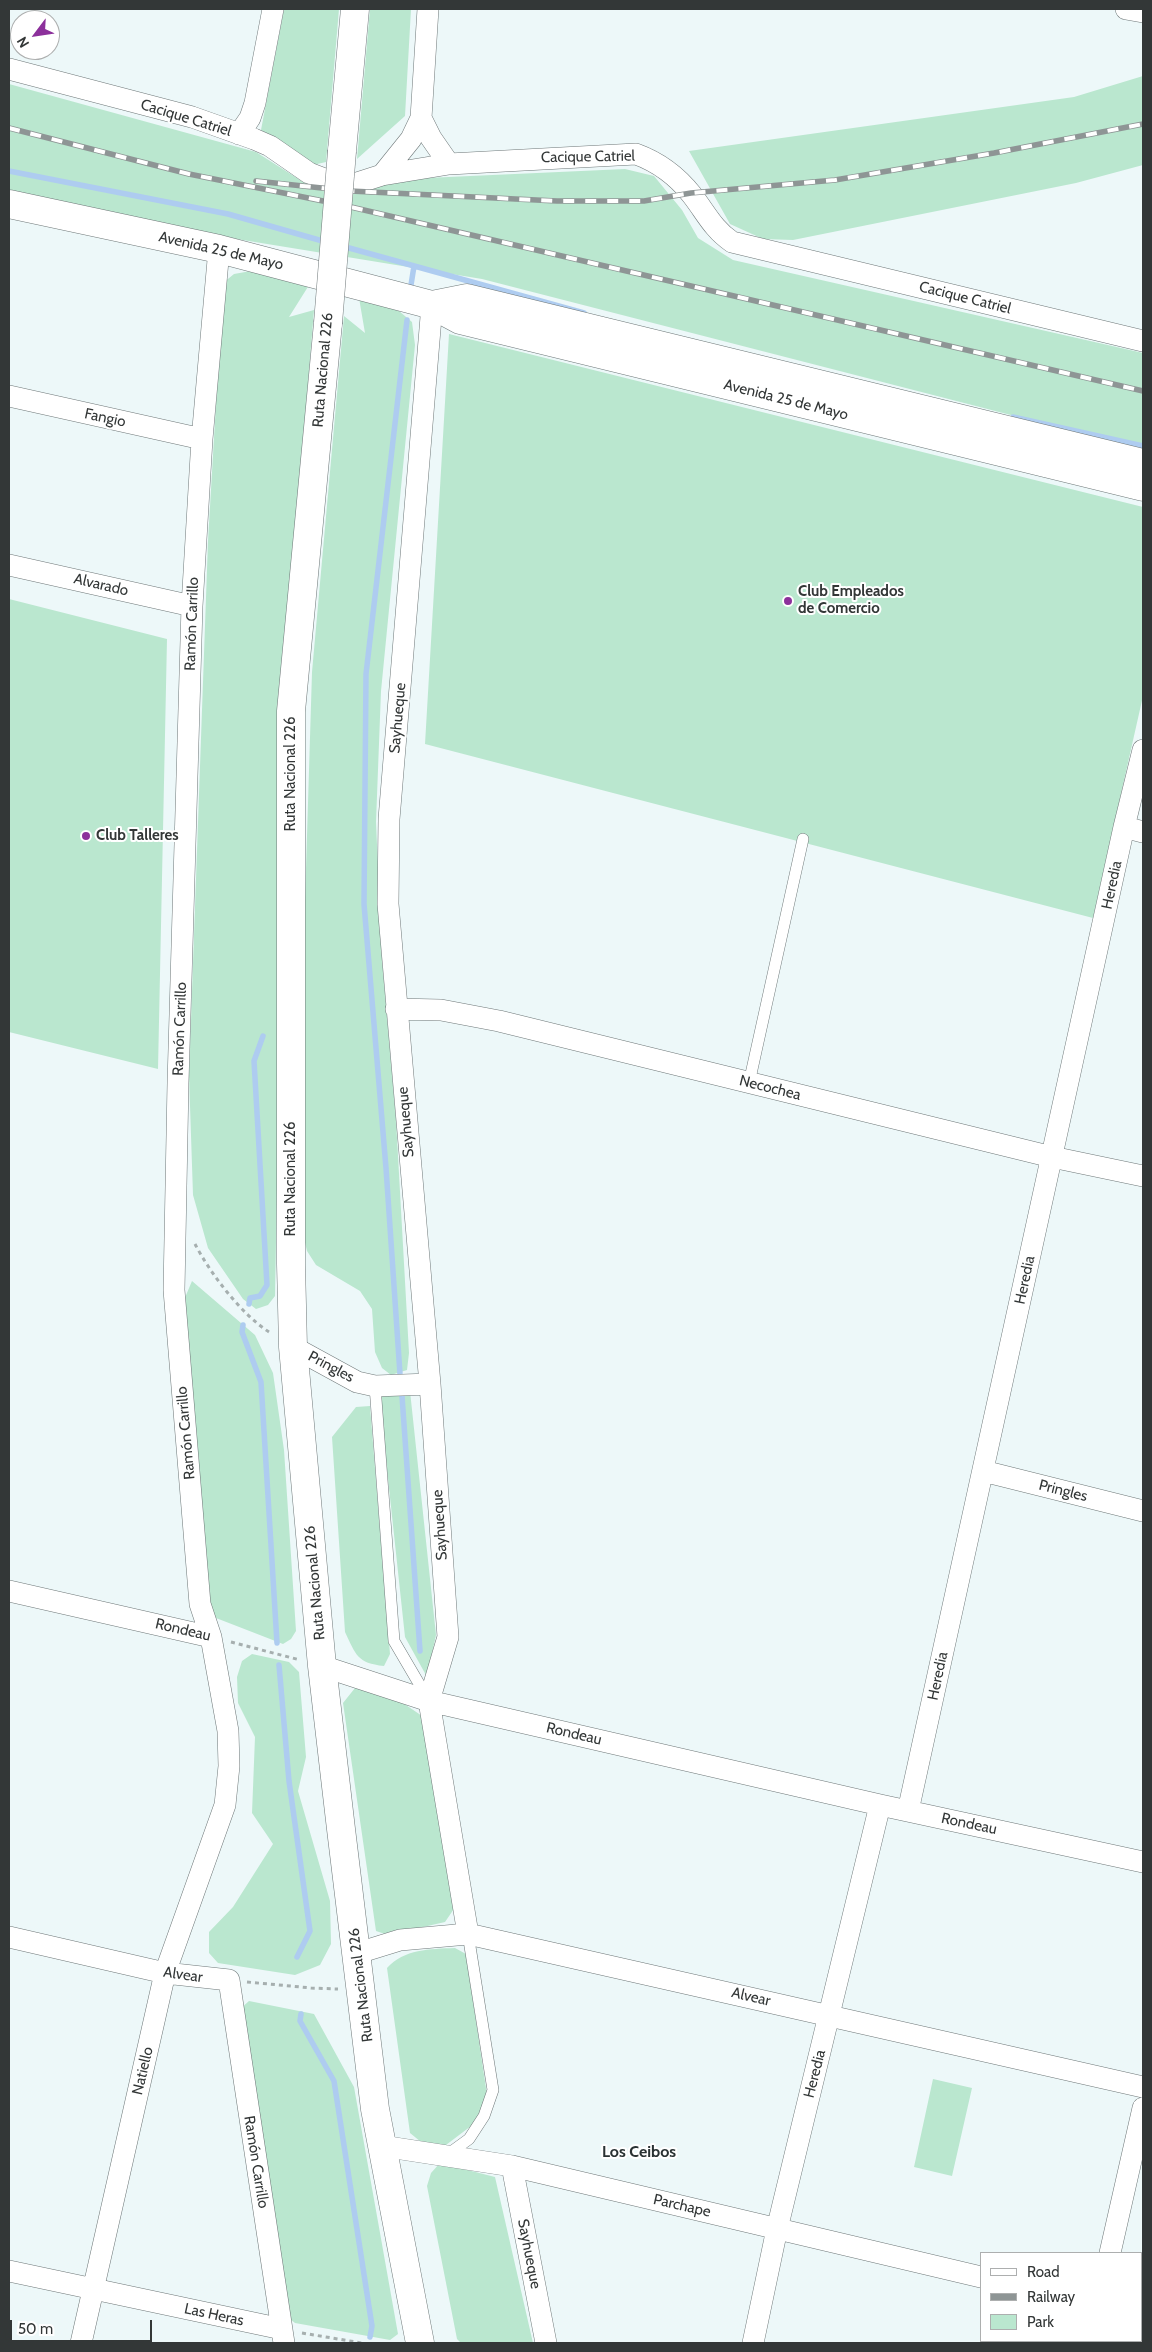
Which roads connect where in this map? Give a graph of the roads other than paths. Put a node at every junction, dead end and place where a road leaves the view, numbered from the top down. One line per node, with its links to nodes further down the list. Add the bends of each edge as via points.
1 (273, 9): 8 (street, via 256,103)
2 (355, 9): 28 (main road, Ruta Nacional 226, bridge, via 291,711 290,1264)
3 (428, 9): 7 (street)
4 (1126, 9): 5 (street)
5 (1143, 12)
6 (9, 69): 8 (street, Cacique Catriel, via 192,117)
7 (421, 118): 9 (street); 10 (street, via 411,139)
8 (239, 134): 10 (street, Cacique Catriel, via 270,146 309,173 335,183 357,183)
9 (449, 164): 10 (street, Cacique Catriel); 14 (street, Cacique Catriel, via 636,154 667,169 691,193 719,233 732,242)
10 (382, 175)
11 (9, 204): 12 (main road, Avenida 25 de Mayo)
12 (219, 249): 13 (main road, Avenida 25 de Mayo); 16 (street, Ramón Carrillo)
13 (432, 305): 17 (main road, Avenida 25 de Mayo, via 467,298); 18 (main road, Avenida 25 de Mayo, via 460,320); 24 (street, Sayhueque, via 389,819 388,904)
14 (1143, 341)
15 (9, 396): 16 (street, Fangio)
16 (202, 439): 20 (street, Ramón Carrillo)
17 (1143, 463)
18 (1143, 487)
19 (9, 565): 20 (street, Alvarado)
20 (192, 606): 34 (street, Ramón Carrillo, via 174,1290 200,1604)
21 (1143, 750): 22 (street, Heredia)
22 (1134, 829): 26 (street, Heredia)
23 (803, 839): 25 (lane)
24 (396, 1009): 25 (street, Necochea, via 441,1010 499,1021); 29 (street, Sayhueque)
25 (750, 1083): 26 (street, Necochea)
26 (1052, 1157): 27 (street, Necochea); 31 (street, Heredia)
27 (1143, 1176)
28 (293, 1347): 30 (street, Pringles, via 357,1382); 35 (main road, Ruta Nacional 226)
29 (430, 1384): 30 (street, Pringles); 36 (street, Sayhueque, via 448,1637)
30 (375, 1386): 36 (lane, via 394,1641)
31 (983, 1471): 32 (street, Pringles); 39 (street, Heredia)
32 (1143, 1511)
33 (9, 1591): 34 (street, Rondeau)
34 (211, 1637): 37 (street, Ramón Carrillo, via 228,1731)
35 (322, 1666): 36 (street, Rondeau); 43 (main road, Ruta Nacional 226)
36 (429, 1701): 38 (street, Rondeau); 41 (street, Sayhueque)
37 (225, 1805): 44 (street, Natiello)
38 (880, 1805): 39 (street, Rondeau); 46 (street, Heredia)
39 (908, 1811): 40 (street, Rondeau)
40 (1143, 1862)
41 (468, 1934): 43 (street, Alvear, via 400,1940); 46 (street, Alvear); 50 (lane, via 494,2090 484,2116 469,2139)
42 (9, 1937): 44 (street, Alvear)
43 (358, 1953): 49 (main road, Ruta Nacional 226)
44 (165, 1973): 45 (street, Alvear); 56 (street, Natiello)
45 (229, 1980): 57 (street, Ramón Carrillo)
46 (829, 2015): 47 (street, Alvear); 52 (street, Heredia)
47 (1143, 2087)
48 (1143, 2108): 53 (street)
49 (382, 2146): 50 (street, Parchape); 59 (main road, Ruta Nacional 226)
50 (445, 2156): 51 (street, Parchape)
51 (512, 2166): 52 (street, Parchape); 60 (street, Sayhueque)
52 (777, 2229): 55 (street, Parchape); 61 (street, Heredia)
53 (1110, 2252)
54 (9, 2271): 56 (street, Las Heras)
55 (980, 2277)
56 (94, 2288): 57 (street, Las Heras); 58 (street, Natiello)
57 (283, 2336)
58 (81, 2343)
59 (420, 2343)
60 (546, 2343)
61 (753, 2343)

